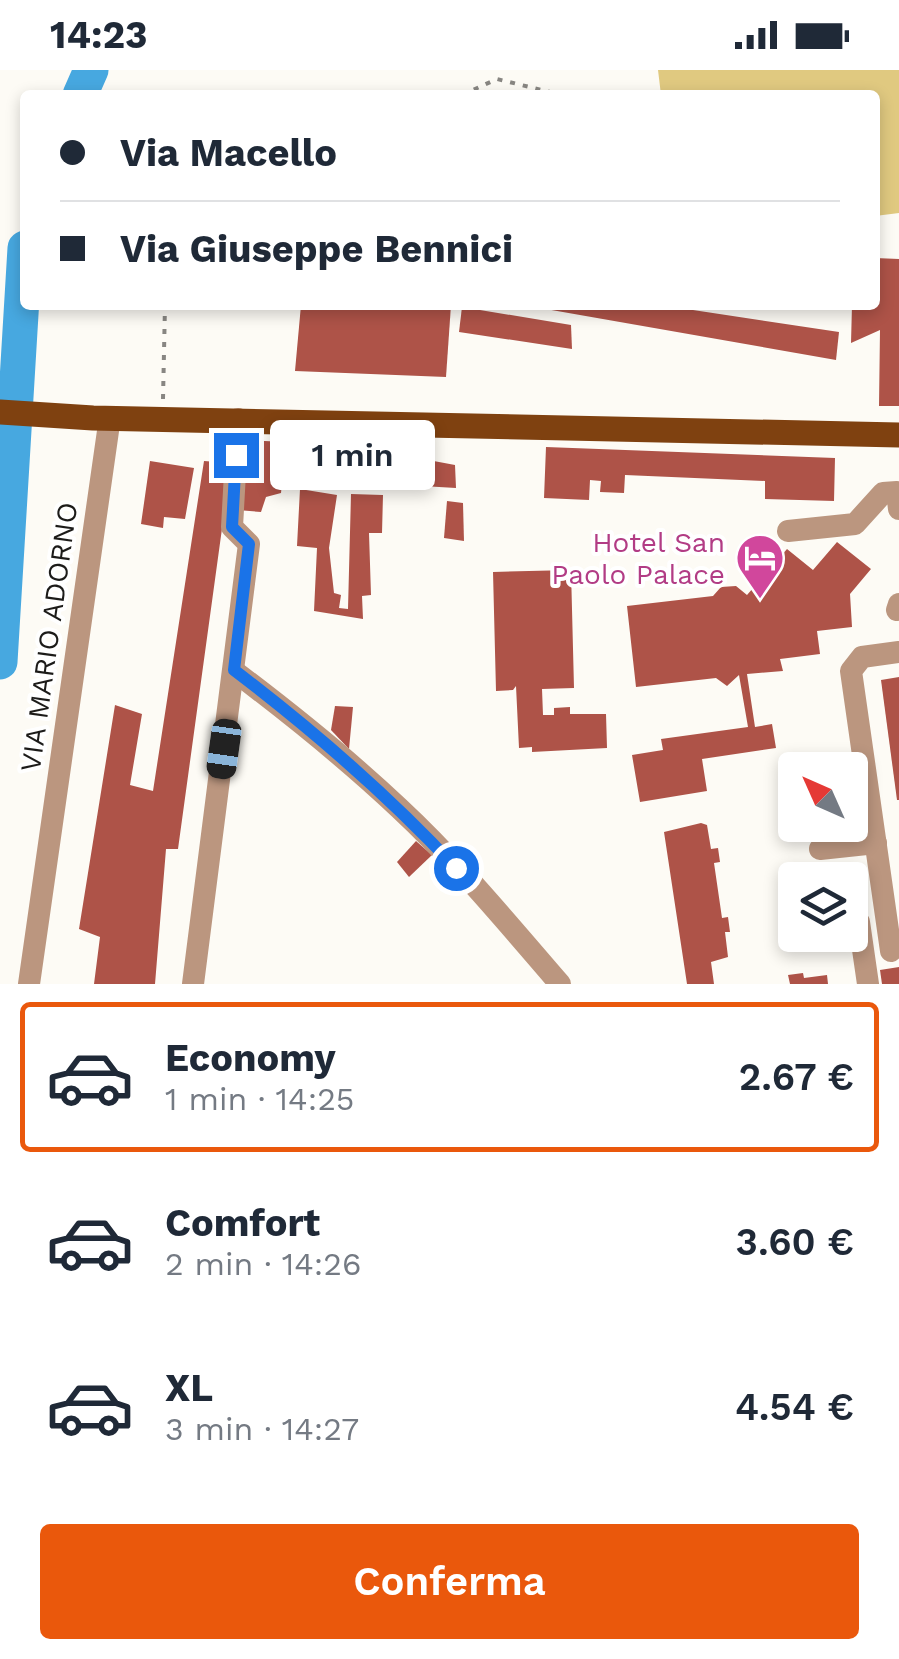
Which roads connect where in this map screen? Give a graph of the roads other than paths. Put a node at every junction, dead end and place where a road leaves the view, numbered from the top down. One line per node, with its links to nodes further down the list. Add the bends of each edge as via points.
1 (0, 412): 2 (main road)
2 (102, 418): 3 (main road); 13 (street, VIA MARIO ADORNO)
3 (238, 419): 4 (main road); 8 (street, via 232,527 249,544)
4 (899, 435)
5 (899, 509): 6 (street, via 898,492 883,494 855,524)
6 (788, 531)
7 (899, 652): 9 (street, via 862,658 851,671)
8 (234, 670): 14 (street); 15 (street, via 402,810)
9 (876, 843): 10 (street); 11 (street)
10 (820, 849)
11 (891, 951)
12 (863, 952): 16 (street)
13 (29, 984)
14 (193, 984)
15 (560, 984)
16 (868, 984)

